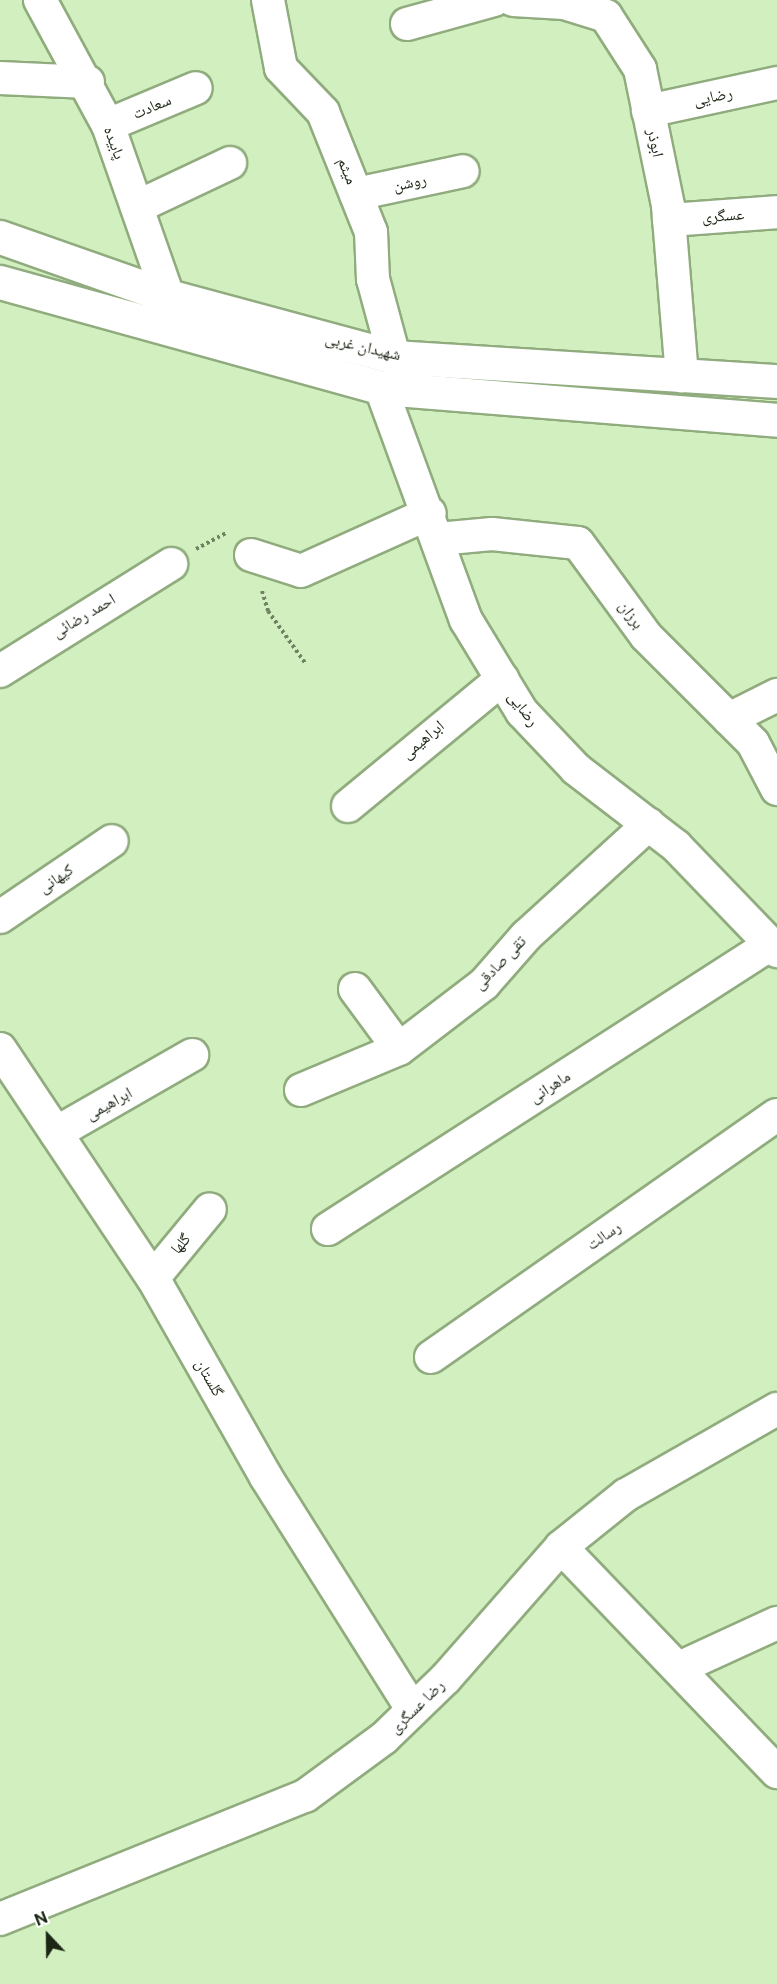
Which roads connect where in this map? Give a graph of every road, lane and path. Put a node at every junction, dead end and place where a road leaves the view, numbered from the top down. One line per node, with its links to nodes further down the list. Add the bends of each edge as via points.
1 (40, 0): 8 (street, پابیده)
2 (268, 0): 15 (street, میثم, via 281,68 323,112)
3 (494, 0): 6 (street)
4 (513, 0): 5 (street, ابوذر)
5 (567, 1): 11 (street, ابوذر, via 606,16 640,69)
6 (407, 24)
7 (0, 78): 8 (street)
8 (88, 82): 12 (street, پابیده)
9 (777, 83): 11 (street, رضایی)
10 (196, 88): 12 (street, سعادت)
11 (648, 111): 18 (street, ابوذر)
12 (108, 125): 16 (street, پابیده)
13 (230, 163): 16 (street)
14 (463, 171): 15 (street, روشن)
15 (356, 194): 22 (street, میثم, via 371,232 373,279)
16 (137, 207): 21 (street, پابیده)
17 (777, 212): 18 (street, عسگری)
18 (669, 220): 23 (street, ابوذر)
19 (0, 237): 21 (main road, شهیدان غربی)
20 (0, 282): 25 (main road, شهیدان غربی)
21 (168, 296): 22 (main road, شهیدان غربی)
22 (394, 357): 23 (main road, شهیدان غربی)
23 (682, 376): 24 (main road, شهیدان غربی)
24 (777, 381)
25 (381, 388): 26 (main road, شهیدان غربی); 27 (street, رضایی)
26 (777, 420)
27 (434, 526): 28 (street, via 301,571); 31 (street, رضایی, via 466,620); 33 (street, برزان, via 578,543 646,636)
28 (251, 555)
29 (171, 564): 30 (street, احمد رضائی)
30 (0, 671)
31 (502, 678): 35 (street, ابراهیمی); 36 (street, رضایی, via 522,712 576,769)
32 (777, 695): 33 (street)
33 (729, 719): 34 (street, برزان, via 753,743)
34 (777, 789)
35 (348, 806)
36 (649, 824): 39 (street, رضایی); 42 (street, تقی صادقی, via 526,936 484,984)
37 (112, 841): 38 (street, کیهانی)
38 (0, 917)
39 (774, 948): 48 (street, ماهرانی)
40 (355, 989): 42 (street)
41 (0, 1049): 46 (street, گلستان)
42 (399, 1049): 44 (street, تقی صادقی)
43 (192, 1054): 46 (street, ابراهیمی)
44 (301, 1090)
45 (777, 1114): 50 (street, رسالت)
46 (56, 1133): 49 (street, گلستان)
47 (210, 1209): 49 (street, گلها)
48 (328, 1229)
49 (153, 1278): 55 (street, گلستان, via 266,1477)
50 (431, 1357)
51 (777, 1409): 52 (street, رضا عسگری, via 626,1495)
52 (561, 1548): 54 (street); 55 (street, رضا عسگری)
53 (777, 1623): 54 (street)
54 (679, 1668): 56 (street)
55 (413, 1710): 57 (street, رضا عسگری, via 305,1796)
56 (777, 1772)
57 (0, 1919)

